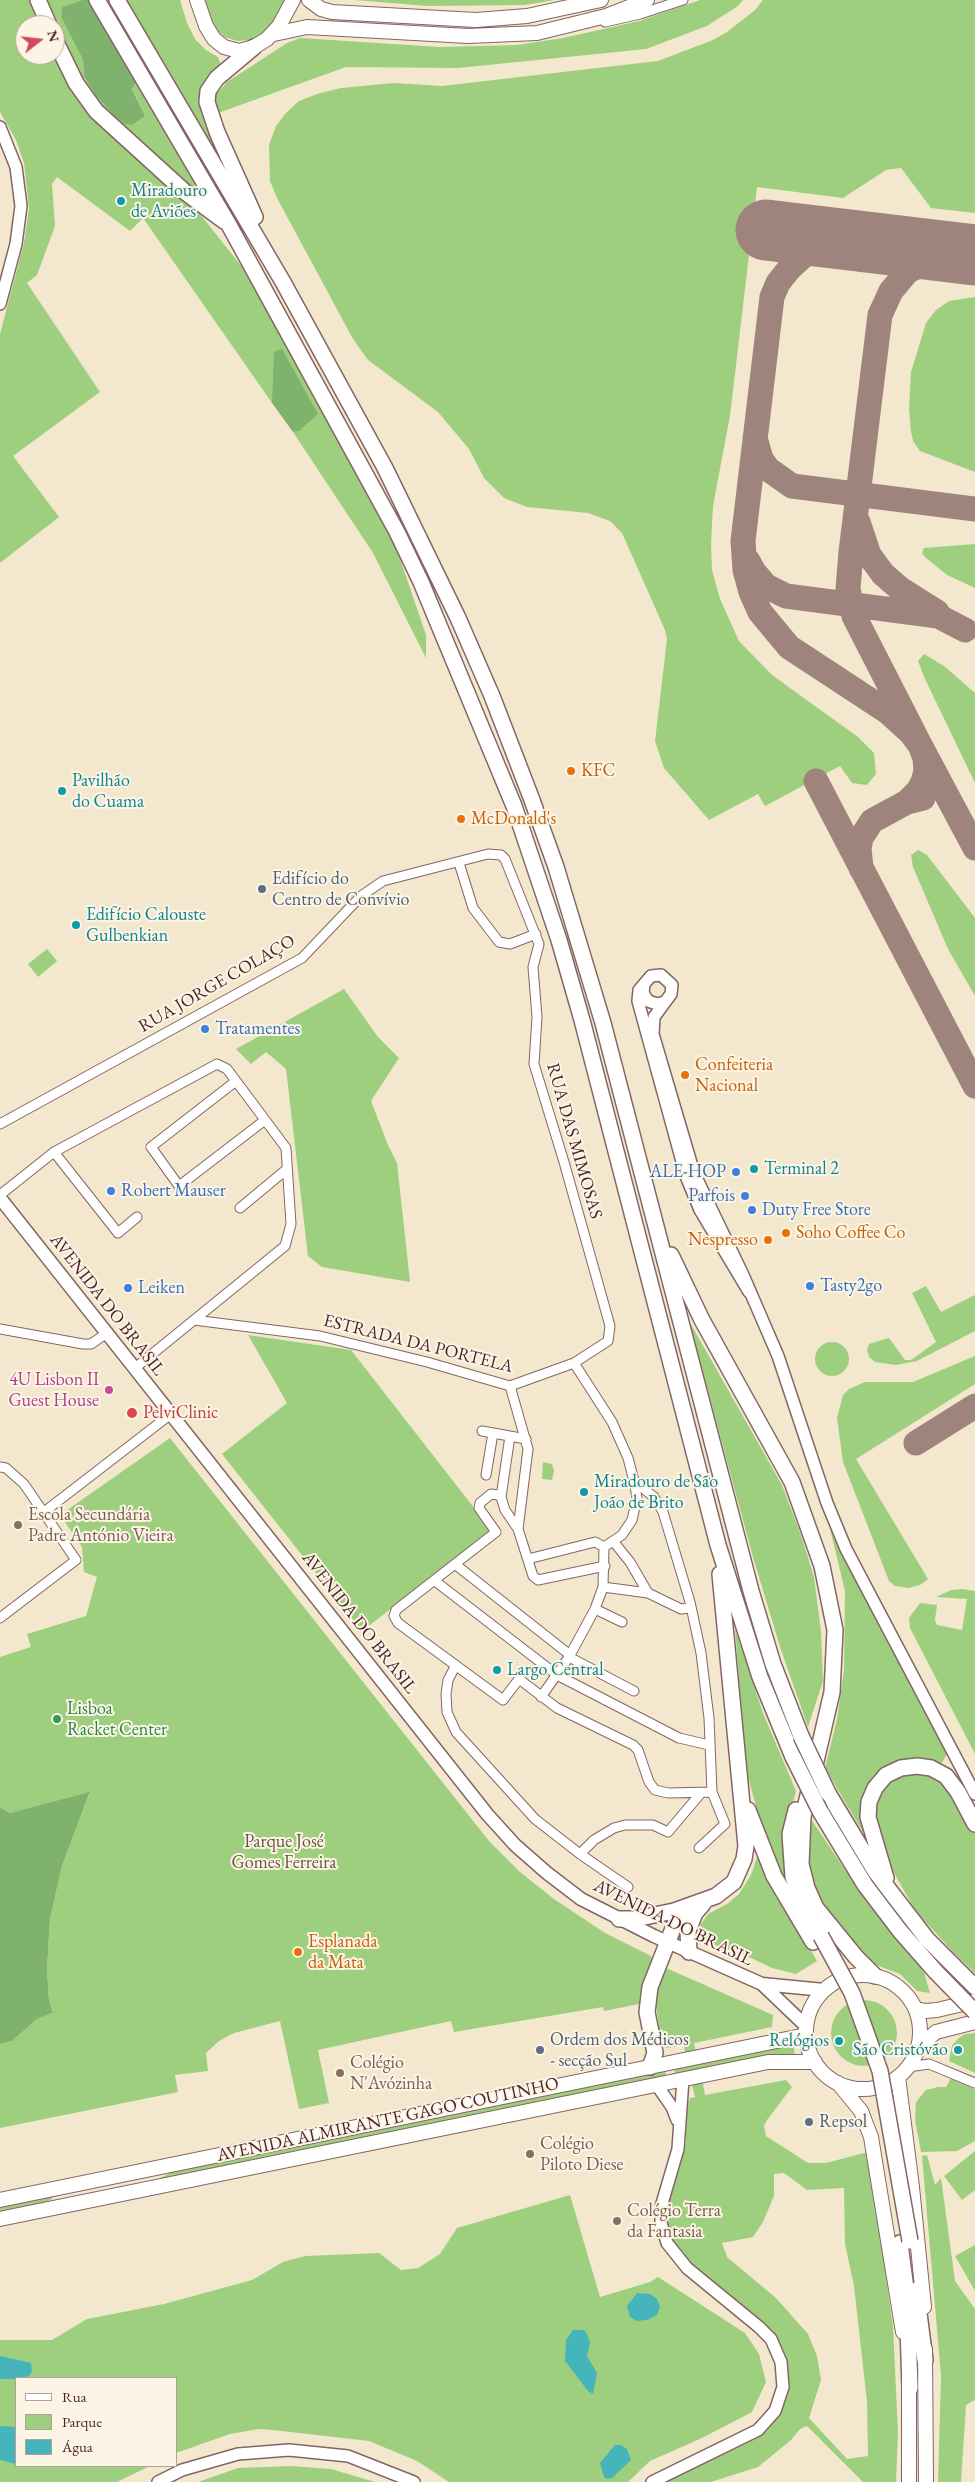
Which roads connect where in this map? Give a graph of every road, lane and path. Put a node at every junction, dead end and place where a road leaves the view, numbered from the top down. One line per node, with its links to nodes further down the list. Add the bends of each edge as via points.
1 (38, 0): 10 (highway)
2 (97, 0): 16 (highway)
3 (117, 0): 17 (highway)
4 (197, 0): 13 (main road, via 206,26 218,44 239,51)
5 (293, 0): 12 (main road)
6 (309, 0): 7 (main road, via 321,10 332,12 476,20 527,16)
7 (601, 0)
8 (647, 0): 11 (main road)
9 (683, 0): 11 (street, via 640,14)
10 (45, 15)
11 (573, 25): 12 (main road, via 537,33 484,36 307,27)
12 (274, 34): 13 (main road)
13 (254, 47): 17 (highway, via 213,82 208,91 207,106)
14 (65, 60): 16 (highway, via 96,111 185,192)
15 (0, 127): 18 (street, via 16,167 21,206 16,244)
16 (229, 224): 53 (highway, via 397,532 514,806 582,1020)
17 (283, 282): 32 (highway, via 414,524 492,696 556,867 603,1023)
18 (0, 304)
19 (498, 853): 20 (street, RUA JORGE COLAÇO); 21 (street, RUA DAS MIMOSAS, via 505,859)
20 (459, 863): 21 (street, via 473,908 499,942 510,944); 26 (street, RUA JORGE COLAÇO, via 422,869 383,881 361,896 302,958)
21 (536, 934): 35 (street, RUA DAS MIMOSAS, via 540,950 533,967 537,1017 534,1064)
22 (644, 984): 23 (street, via 643,993 648,1001); 23 (street, via 651,976 666,977 672,990); 33 (street, via 638,995 639,1009 692,1192)
23 (665, 1002): 33 (street, via 654,1017 656,1046 694,1173)
24 (236, 1081): 25 (street); 25 (street, via 151,1146 179,1186); 27 (street, via 227,1069 217,1064)
25 (265, 1120): 28 (street, via 286,1148)
26 (0, 1124)
27 (54, 1152): 29 (street); 31 (street, via 118,1233)
28 (287, 1169): 30 (street); 34 (street, via 291,1224 285,1246)
29 (0, 1196): 37 (main road, AVENIDA DO BRASIL)
30 (240, 1208)
31 (136, 1217)
32 (656, 1224): 70 (highway, via 702,1320 792,1482 822,1566 835,1630 832,1692); 80 (highway, bridge, via 751,1591 773,1664 828,1793)
33 (749, 1292): 75 (street, via 778,1356 839,1534)
34 (194, 1320): 39 (street); 40 (street, ESTRADA DA PORTELA, via 320,1336)
35 (610, 1326): 38 (street, ESTRADA DA PORTELA, via 608,1341)
36 (0, 1329): 37 (street, via 82,1344 91,1344)
37 (107, 1333): 39 (main road, AVENIDA DO BRASIL)
38 (574, 1363): 40 (street, ESTRADA DA PORTELA); 48 (street, via 612,1422)
39 (134, 1368): 41 (main road, AVENIDA DO BRASIL)
40 (510, 1386): 45 (street)
41 (171, 1414): 50 (street); 82 (main road, AVENIDA DO BRASIL, via 491,1819 547,1873)
42 (482, 1430): 43 (street)
43 (493, 1433): 44 (street); 47 (street)
44 (510, 1436): 45 (street); 49 (street)
45 (526, 1439): 51 (street, via 527,1460)
46 (0, 1467): 50 (street, via 6,1468 24,1484)
47 (486, 1475)
48 (634, 1481): 52 (street, via 636,1498 632,1520 622,1535); 62 (street, via 654,1497 663,1512)
49 (501, 1497): 51 (street, via 505,1510); 56 (street, via 491,1494 480,1503 480,1511 496,1532)
50 (44, 1512): 63 (street, via 76,1560)
51 (518, 1529): 55 (street)
52 (613, 1541): 54 (street); 60 (street)
53 (718, 1545): 72 (highway); 92 (highway, bridge, via 760,1677 793,1757 820,1811 865,1885 900,1931)
54 (604, 1547): 55 (street, via 595,1542); 57 (street)
55 (528, 1559): 57 (street, via 536,1580)
56 (456, 1565): 58 (street); 65 (street)
57 (605, 1566): 59 (street)
58 (435, 1582): 66 (street, via 395,1613 398,1623); 67 (street)
59 (603, 1587): 60 (street); 61 (street)
60 (648, 1593): 62 (street, via 680,1609)
61 (595, 1608): 64 (street); 65 (street)
62 (691, 1608): 71 (street, via 706,1686)
63 (0, 1618)
64 (622, 1622)
65 (570, 1656): 67 (street); 68 (street)
66 (456, 1665): 69 (street, via 503,1700 519,1679); 78 (street, via 448,1680 446,1694 447,1712 456,1732 521,1806)
67 (557, 1676): 69 (street); 71 (street, via 679,1738)
68 (634, 1691)
69 (541, 1697): 74 (street, via 636,1747 655,1790)
70 (821, 1740): 83 (highway, via 798,1800 790,1834 797,1893); 86 (highway, via 804,1818 801,1864 816,1908)
71 (709, 1745): 73 (street)
72 (738, 1768): 81 (highway, via 746,1846 744,1859 734,1882); 83 (highway, via 748,1813 774,1876)
73 (712, 1792): 74 (street); 77 (street, via 725,1824)
74 (701, 1793): 78 (street, via 668,1832 653,1825 625,1825 594,1840)
75 (975, 1794)
76 (975, 1824): 80 (highway, via 946,1776 931,1768 916,1766 901,1768 886,1776 875,1788 869,1802 868,1817)
77 (699, 1848)
78 (580, 1854): 79 (street)
79 (628, 1887)
80 (890, 1891): 88 (highway, via 928,1939)
81 (699, 1903): 82 (highway, via 649,1916); 84 (highway, via 679,1917); 85 (highway, via 691,1923)
82 (619, 1919): 84 (main road, AVENIDA DO BRASIL)
83 (817, 1939): 110 (highway, via 848,2007 870,2072)
84 (667, 1942): 85 (main road, AVENIDA DO BRASIL); 97 (highway, via 648,1996 648,2021 655,2053)
85 (689, 1952): 87 (main road, AVENIDA DO BRASIL)
86 (876, 1976): 89 (main road, via 856,1975 839,1980); 91 (main road, via 893,1983)
87 (762, 1984): 89 (main road, AVENIDA DO BRASIL); 94 (main road, AVENIDA DO BRASIL)
88 (975, 1988)
89 (824, 1990): 94 (main road, via 812,2006)
90 (975, 2001): 91 (main road, via 937,2010)
91 (916, 2008): 95 (main road, via 919,2022)
92 (975, 2012)
93 (975, 2022): 95 (main road, via 936,2032)
94 (806, 2030): 96 (main road, via 808,2049); 97 (main road, AVENIDA ALMIRANTE GAGO COUTINHO)
95 (917, 2048): 98 (main road)
96 (815, 2062): 99 (main road, AVENIDA ALMIRANTE GAGO COUTINHO, via 768,2062); 100 (main road, via 822,2072)
97 (650, 2067): 104 (main road, AVENIDA ALMIRANTE GAGO COUTINHO)
98 (903, 2072): 100 (main road, via 878,2087 867,2089); 101 (street, via 929,2064); 111 (main road, via 924,2296)
99 (683, 2079): 102 (main road, AVENIDA ALMIRANTE GAGO COUTINHO); 103 (street)
100 (838, 2083): 112 (main road, via 861,2111 874,2148)
101 (975, 2083)
102 (656, 2084): 103 (street); 106 (main road, AVENIDA ALMIRANTE GAGO COUTINHO)
103 (679, 2124): 115 (street, via 678,2149 661,2207 667,2242 687,2268 771,2339 781,2362 783,2387 775,2411 758,2430)
104 (114, 2177): 105 (main road, AVENIDA ALMIRANTE GAGO COUTINHO); 106 (main road)
105 (95, 2181): 107 (main road); 108 (main road, AVENIDA ALMIRANTE GAGO COUTINHO)
106 (118, 2195): 107 (main road, AVENIDA ALMIRANTE GAGO COUTINHO)
107 (99, 2199): 109 (main road, AVENIDA ALMIRANTE GAGO COUTINHO)
108 (0, 2200)
109 (0, 2219)
110 (905, 2242): 111 (highway); 112 (highway)
111 (925, 2360): 117 (main road)
112 (910, 2388): 116 (main road)
113 (158, 2482): 114 (street, via 182,2470 238,2454 289,2450 348,2456)
114 (414, 2482)
115 (652, 2482)
116 (909, 2482)
117 (926, 2482)

